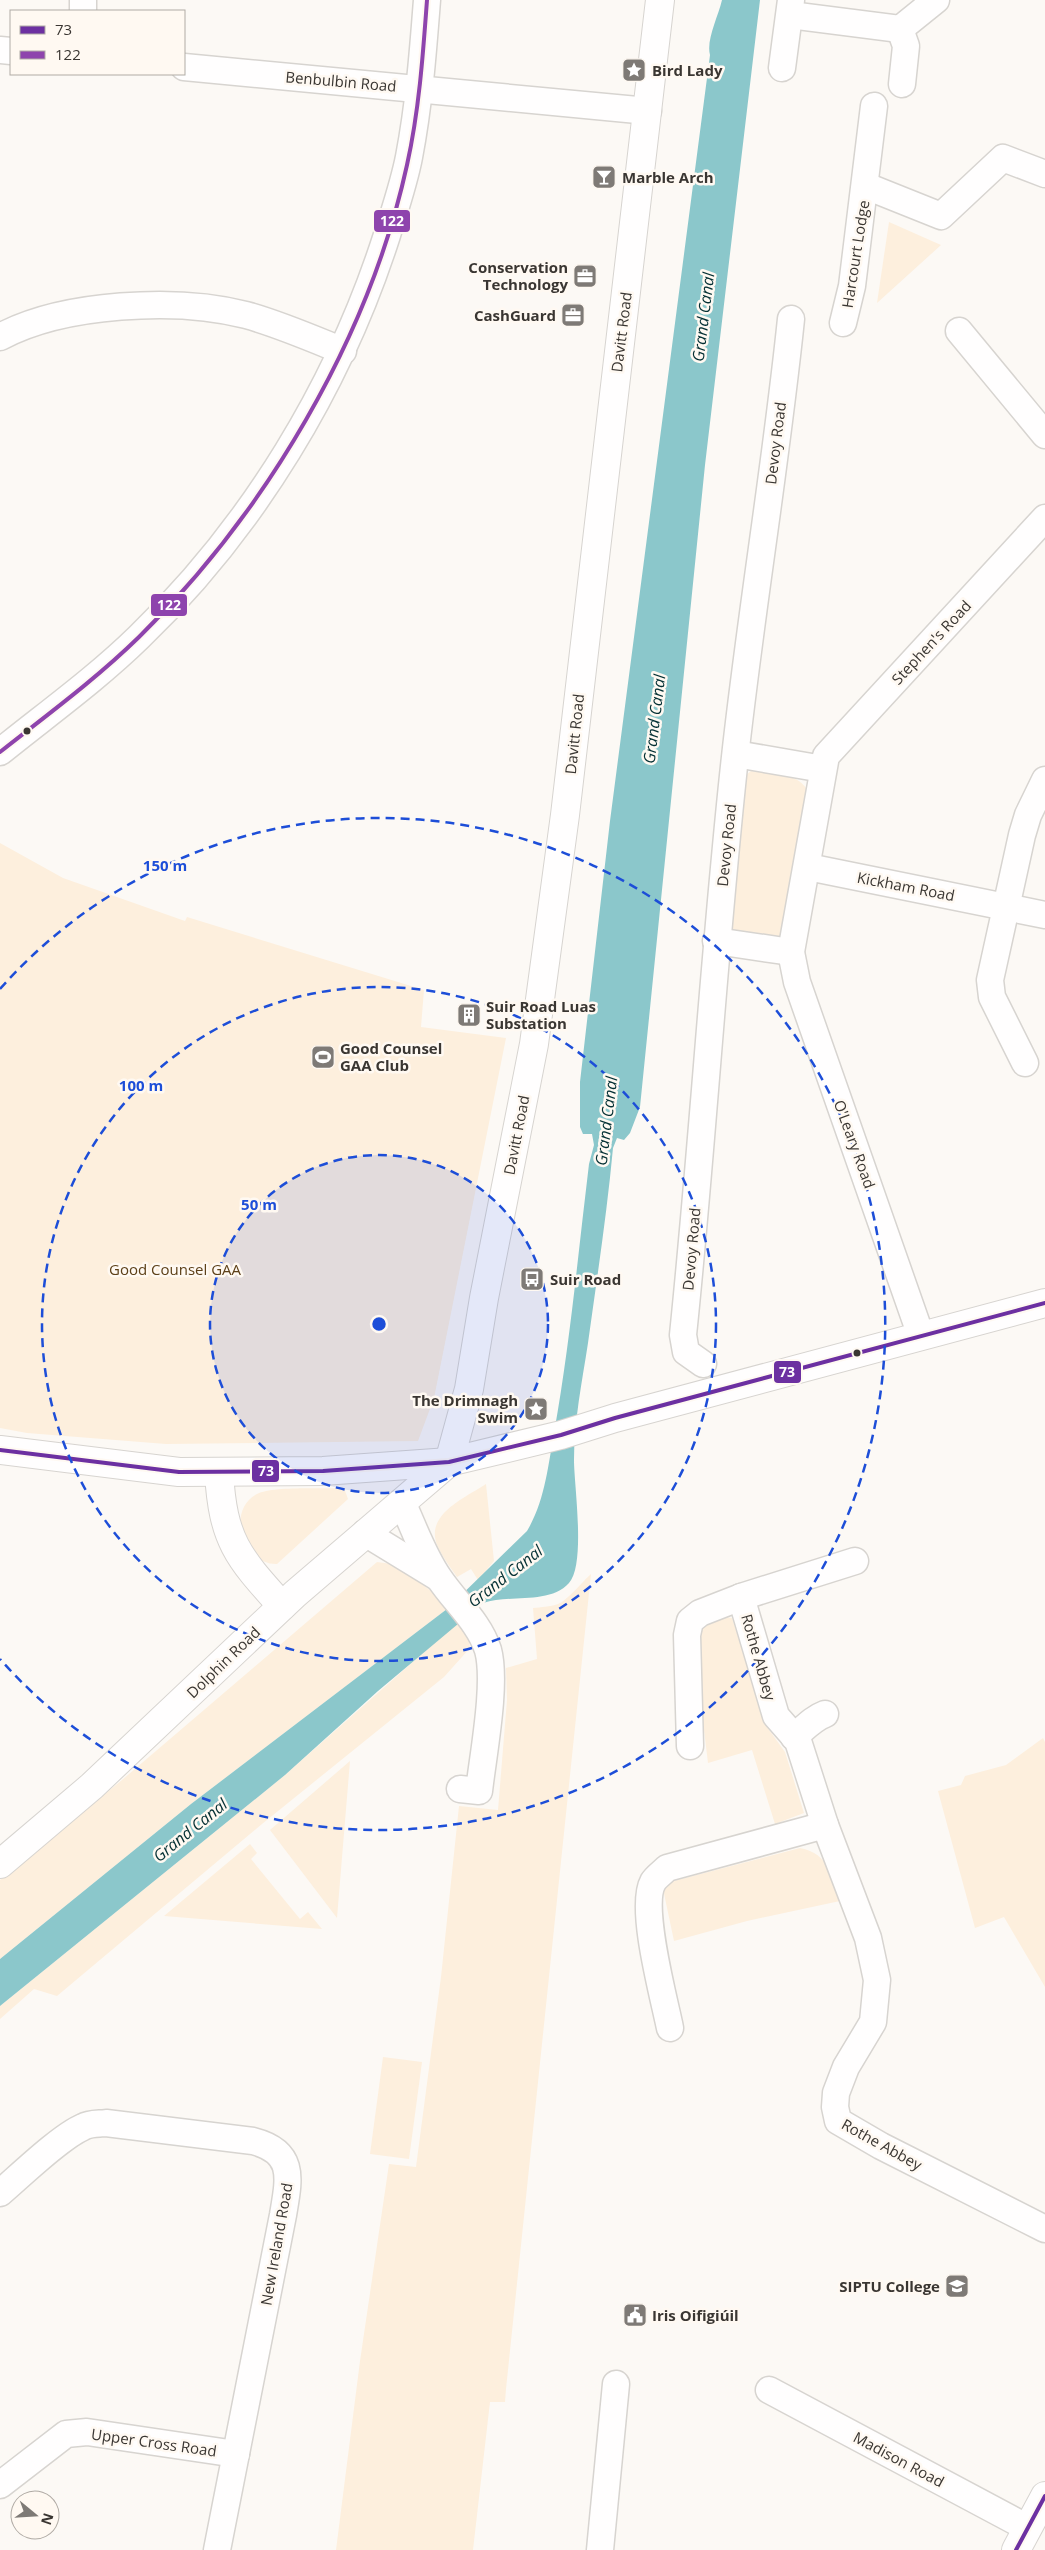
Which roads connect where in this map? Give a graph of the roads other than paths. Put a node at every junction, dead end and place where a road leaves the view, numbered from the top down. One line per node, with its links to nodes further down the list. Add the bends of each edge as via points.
1 (427, 0): 9 (street)
2 (660, 0): 11 (main road, Davitt Road)
3 (936, 0): 5 (street)
4 (790, 8): 5 (street); 7 (street)
5 (900, 29): 8 (street, via 906,46)
6 (185, 67): 9 (street, Benbulbin Road)
7 (782, 68)
8 (902, 84)
9 (420, 89): 11 (street, Benbulbin Road); 18 (street, via 409,159 394,215 374,276)
10 (874, 106): 13 (street, Harcourt Lodge)
11 (648, 111): 35 (main road, Davitt Road, via 565,815 537,1018 469,1389)
12 (1045, 174): 13 (street, Harcourt Lodge, via 1003,158 941,216)
13 (866, 186): 15 (street, Harcourt Lodge, via 852,286)
14 (791, 319): 22 (street, Devoy Road)
15 (843, 323)
16 (959, 331): 19 (street)
17 (0, 337): 18 (street, via 63,315 128,306 187,306 246,315)
18 (343, 351): 21 (street, via 309,414 254,500 198,576 109,665)
19 (1045, 435)
20 (1045, 518): 23 (street, Stephen's Road, via 826,756)
21 (0, 752)
22 (736, 754): 23 (street); 28 (street, Devoy Road)
23 (823, 768): 25 (street, Stephen's Road)
24 (1045, 780): 26 (street, via 1026,821)
25 (808, 867): 26 (street, Kickham Road); 29 (street, O'Leary Road)
26 (1005, 905): 27 (street, Kickham Road); 30 (street, via 990,991)
27 (1045, 915)
28 (716, 941): 29 (street); 33 (street, Devoy Road, via 714,1000 683,1334 686,1352)
29 (791, 952): 32 (street, O'Leary Road, via 800,991)
30 (1025, 1063)
31 (1045, 1304): 32 (main road)
32 (921, 1336): 35 (main road, via 548,1438)
33 (703, 1364)
34 (0, 1450): 36 (main road, via 179,1472)
35 (448, 1462): 36 (main road, via 323,1471); 37 (main road, Dolphin Road)
36 (219, 1473): 42 (main road, via 225,1523 232,1544)
37 (402, 1502): 38 (main road, Dolphin Road); 40 (street, via 426,1555)
38 (365, 1533): 40 (street); 42 (main road, Dolphin Road)
39 (855, 1561): 41 (street)
40 (443, 1582): 46 (street, via 479,1630 488,1651 491,1670 480,1791)
41 (741, 1597): 44 (street, Rothe Abbey, via 776,1716); 45 (street, Rothe Abbey, via 700,1613 690,1621 687,1635)
42 (282, 1606): 48 (main road, Dolphin Road, via 92,1786)
43 (825, 1714): 44 (street, via 812,1719 809,1726)
44 (794, 1737): 47 (street, Rothe Abbey)
45 (690, 1746)
46 (460, 1790)
47 (825, 1825): 49 (street, via 666,1868 653,1882 648,1902 649,1921); 51 (street, Rothe Abbey, via 868,1938 877,1980 872,2022 846,2067 836,2092 834,2108 838,2121)
48 (0, 1864)
49 (670, 2028)
50 (0, 2193): 54 (street, New Ireland Road, via 70,2135 83,2126 95,2124 253,2141 277,2150 286,2167 287,2191)
51 (1045, 2229)
52 (616, 2384): 59 (street)
53 (769, 2390): 57 (street, Madison Road)
54 (236, 2454): 55 (street, Upper Cross Road, via 87,2432 66,2434); 58 (street, New Ireland Road)
55 (0, 2485)
56 (1045, 2496): 57 (main road)
57 (1022, 2539)
58 (217, 2550)
59 (600, 2550)

